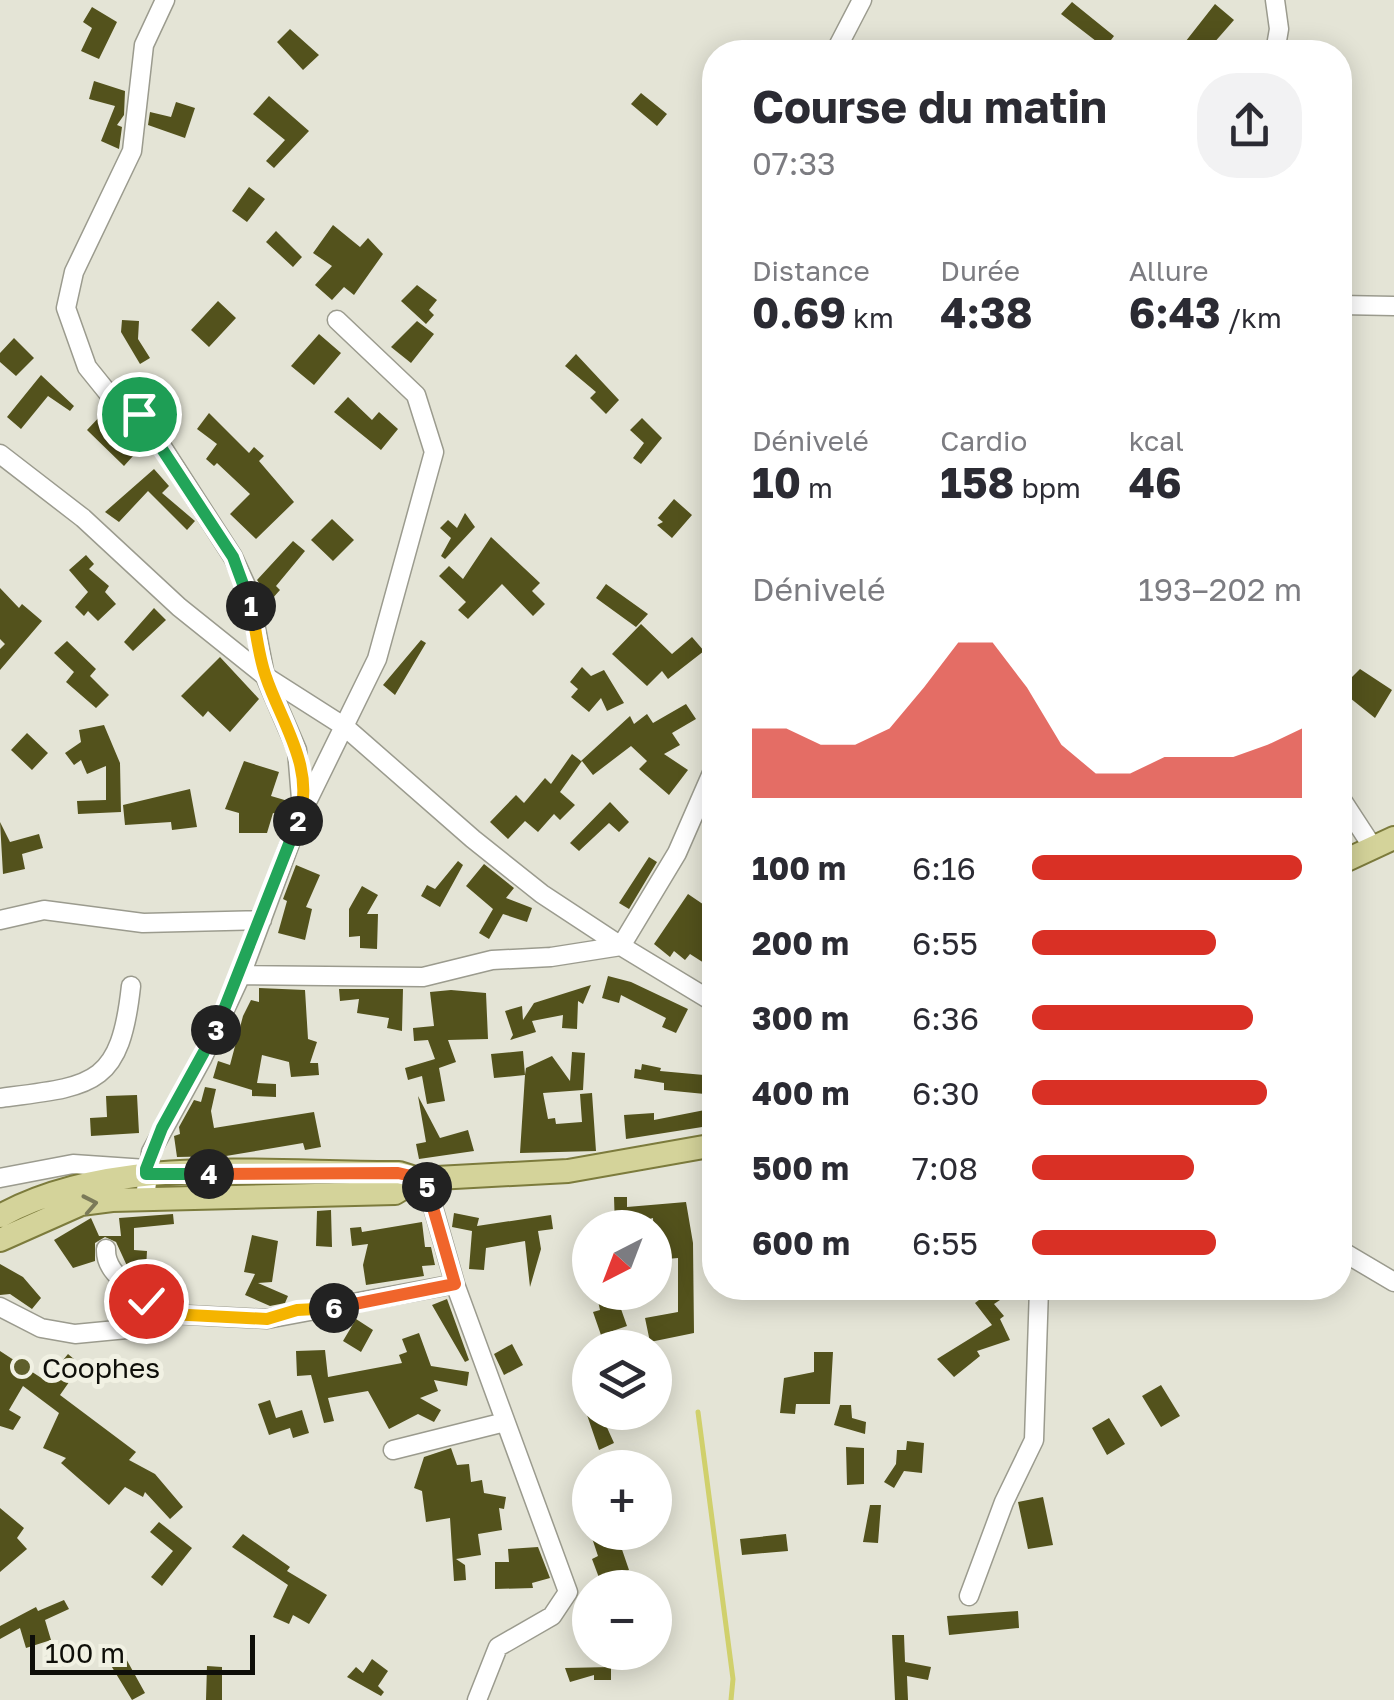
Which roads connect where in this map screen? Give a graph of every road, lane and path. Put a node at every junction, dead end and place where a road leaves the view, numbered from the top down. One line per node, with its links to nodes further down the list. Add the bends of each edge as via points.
1 (166, 0): 10 (street, via 144,44 132,150 74,272 66,308 87,367 150,428 233,557 248,592)
2 (862, 0): 4 (street)
3 (1275, 0): 5 (street)
4 (842, 40)
5 (1277, 40)
6 (1352, 304): 7 (street)
7 (1394, 306)
8 (337, 320): 11 (street, via 416,395 434,452 384,638)
9 (0, 454): 10 (street)
10 (266, 676): 11 (street); 14 (street, via 297,750)
11 (345, 727): 14 (street); 19 (street, via 472,839)
12 (702, 797): 19 (street, via 678,853)
13 (1352, 810): 15 (street)
14 (302, 811): 18 (street)
15 (1383, 842): 16 (main road)
16 (1352, 857)
17 (0, 920): 18 (street, via 44,910 143,924)
18 (262, 920): 20 (street)
19 (621, 946): 20 (street, via 492,960 423,977); 22 (street)
20 (241, 974): 27 (street, via 162,1128)
21 (132, 986): 23 (street, via 126,1039 103,1073)
22 (702, 995)
23 (0, 1098)
24 (702, 1147): 26 (main road, via 568,1172)
25 (0, 1178): 27 (street, via 73,1164)
26 (421, 1179): 27 (main road, via 398,1173); 33 (street)
27 (146, 1180): 28 (main road, via 76,1185); 29 (main road, one-way to 27)
28 (0, 1216)
29 (0, 1240)
30 (106, 1249): 36 (street, via 111,1268 142,1295)
31 (1352, 1257): 32 (street)
32 (1394, 1282)
33 (455, 1284): 36 (street, via 267,1319); 37 (street)
34 (1038, 1300): 39 (street, via 1034,1440)
35 (0, 1307): 36 (street, via 41,1328 75,1334 126,1329)
36 (150, 1313)
37 (505, 1422): 38 (street); 40 (street, via 568,1592 552,1616 498,1646)
38 (393, 1450)
39 (970, 1596)
40 (478, 1700)

